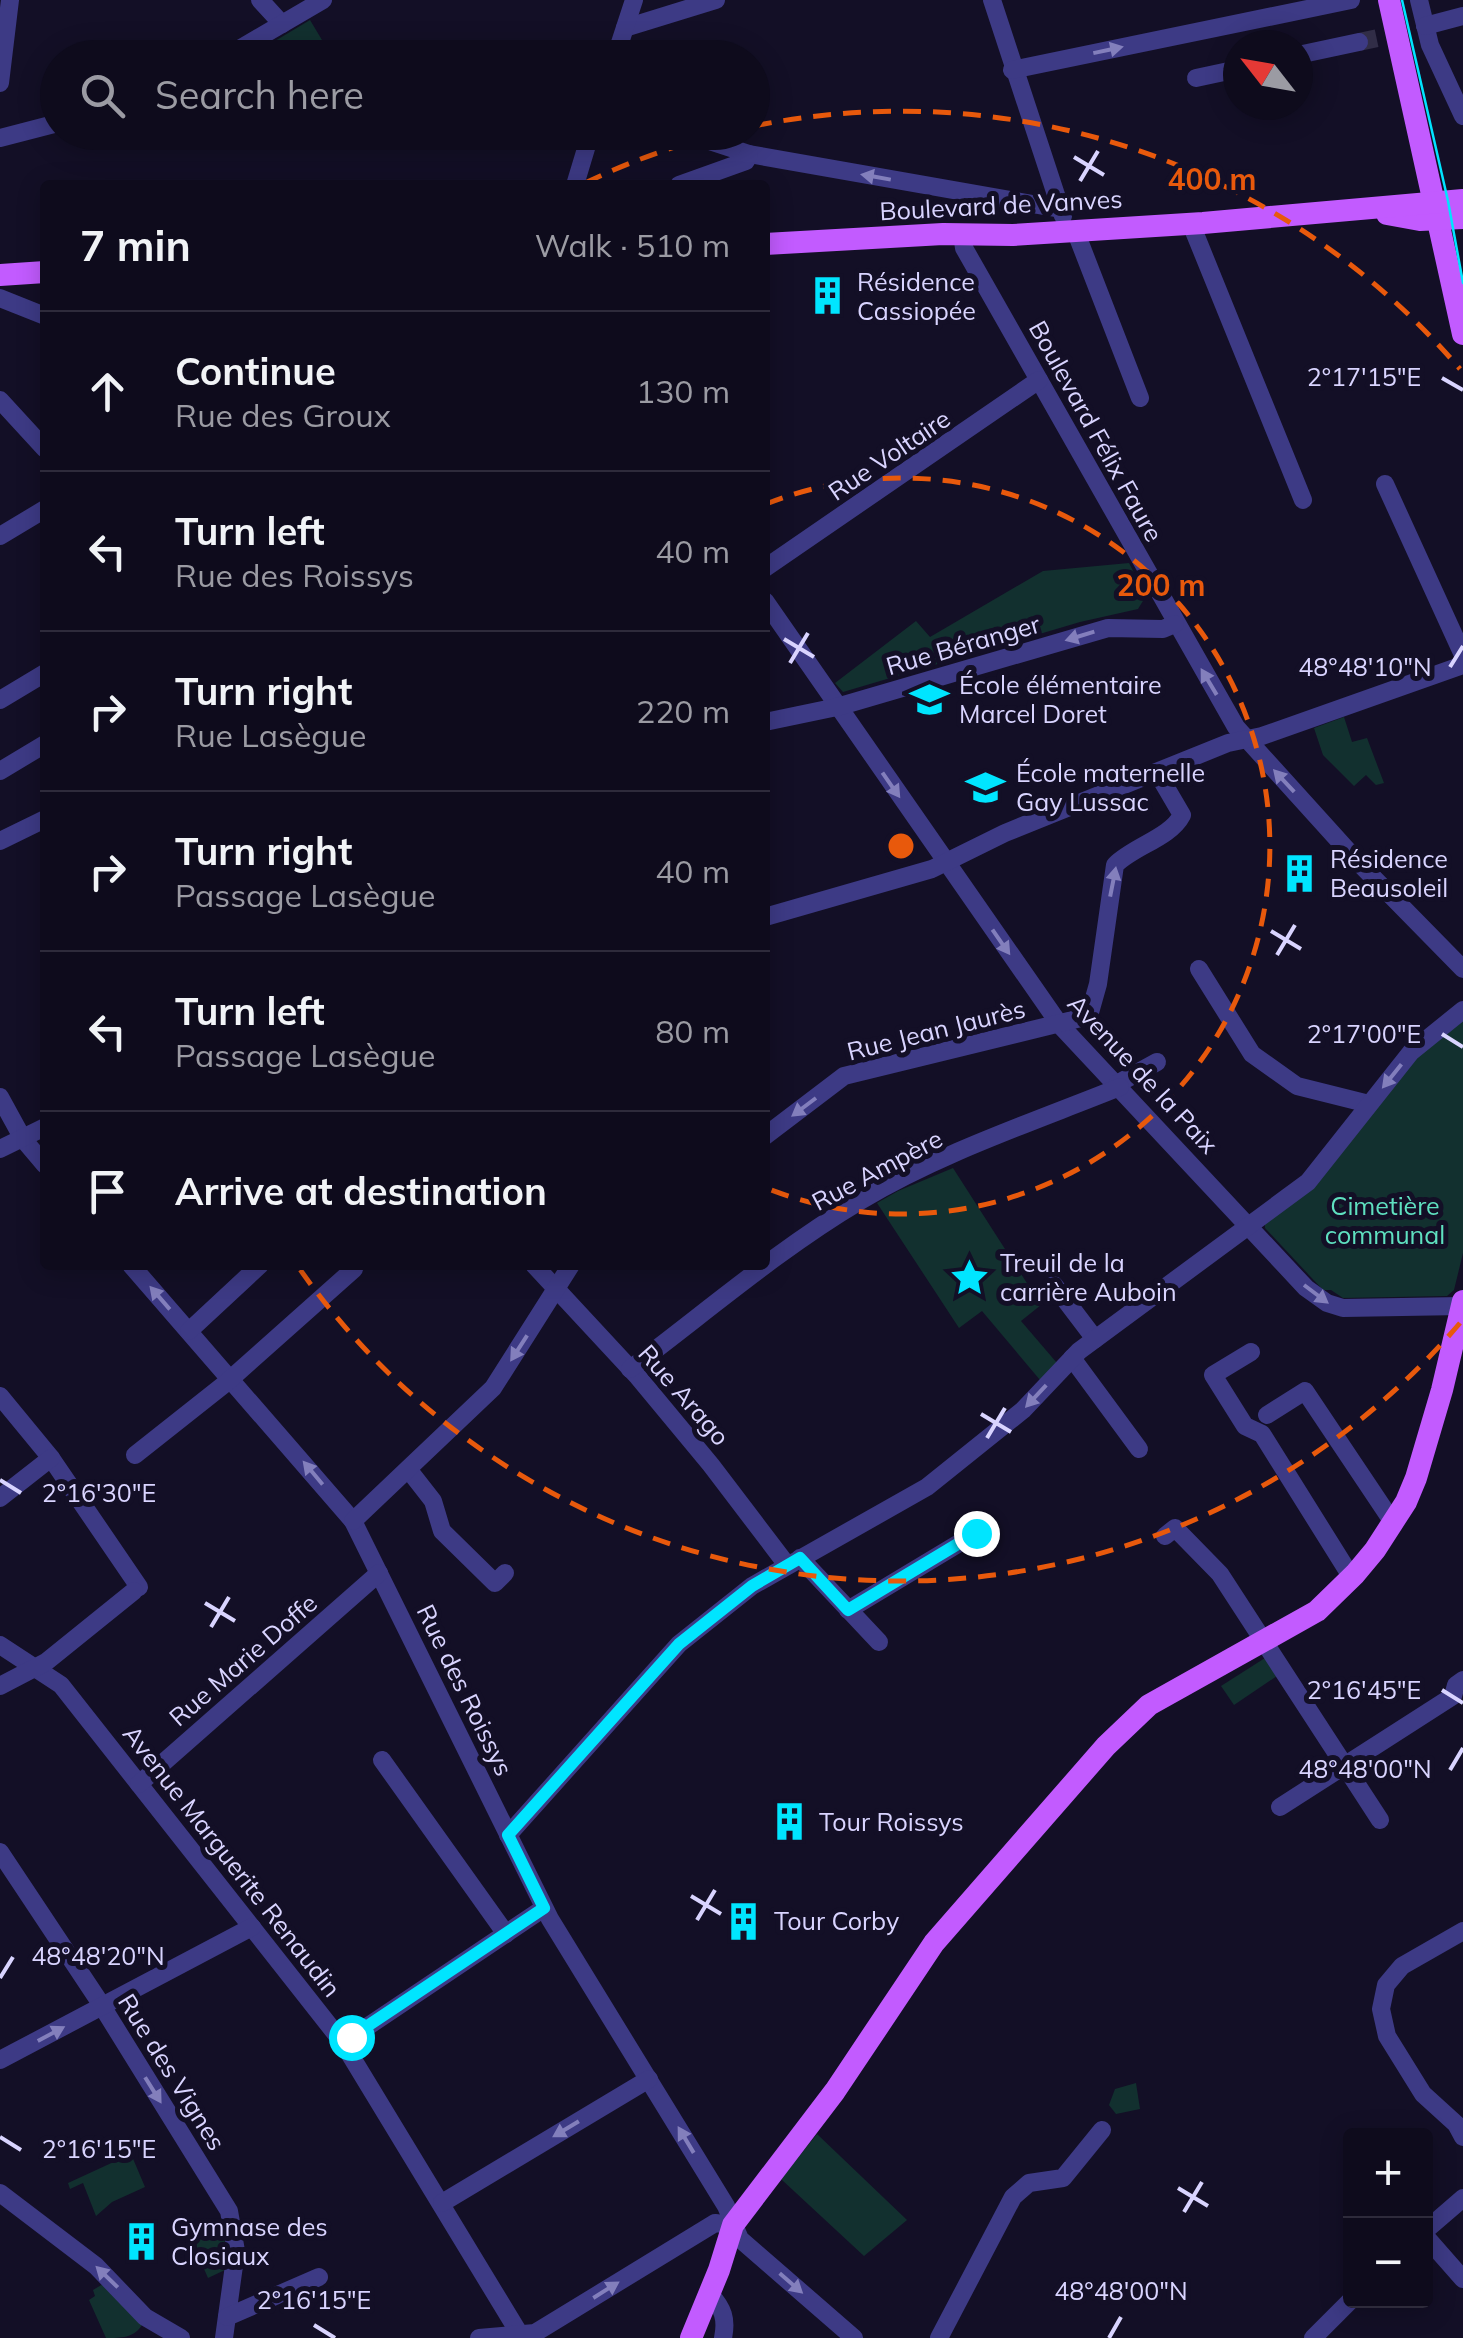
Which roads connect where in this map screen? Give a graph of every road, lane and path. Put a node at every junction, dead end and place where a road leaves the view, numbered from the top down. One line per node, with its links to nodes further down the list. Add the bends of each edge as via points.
1 (10, 0): 21 (street)
2 (260, 0): 11 (street)
3 (323, 0): 11 (street)
4 (634, 0): 13 (street)
5 (716, 0): 13 (street)
6 (992, 0): 18 (street)
7 (1351, 0): 18 (street, one-way to 7)
8 (1389, 0): 31 (main road, via 1387,35)
9 (1419, 0): 12 (street)
10 (1463, 16): 12 (street)
11 (282, 24): 14 (street)
12 (1425, 26): 22 (street)
13 (625, 28): 15 (street)
14 (255, 40)
15 (621, 40)
16 (1358, 42): 17 (street)
17 (1313, 52)
18 (1012, 70): 32 (street)
19 (1223, 72): 20 (street)
20 (1196, 78)
21 (0, 83)
22 (1460, 103)
23 (40, 127): 24 (street)
24 (0, 138)
25 (586, 150): 28 (street)
26 (737, 150): 27 (street)
27 (749, 154): 29 (street, via 746,161); 32 (street, one-way to 27)
28 (577, 180)
29 (693, 180)
30 (1463, 200): 31 (main road)
31 (1434, 210): 33 (main road); 34 (main road, Boulevard de Vanves); 41 (main road)
32 (1064, 218): 34 (main road, Boulevard de Vanves); 35 (main road, Boulevard de Vanves, via 1013,235); 43 (street)
33 (1463, 218)
34 (1191, 224): 47 (street)
35 (962, 234): 36 (main road, Boulevard de Vanves); 42 (street, Boulevard Félix Faure)
36 (770, 244)
37 (40, 272): 38 (main road)
38 (0, 275)
39 (0, 298): 40 (street)
40 (40, 314)
41 (1463, 334)
42 (1039, 380): 50 (street, Rue Voltaire); 52 (street, Boulevard Félix Faure)
43 (1140, 398)
44 (0, 400): 45 (street)
45 (40, 444)
46 (1384, 484): 53 (street)
47 (1303, 500)
48 (40, 512): 49 (street)
49 (0, 536)
50 (770, 565)
51 (770, 608): 57 (street, Avenue de la Paix)
52 (1175, 624): 57 (street, Rue Béranger, one-way to 57, via 1108,628); 59 (street, Boulevard Félix Faure, one-way to 52)
53 (1463, 656)
54 (1463, 665): 59 (street)
55 (40, 676): 56 (street)
56 (0, 700)
57 (837, 707): 58 (street, Rue Béranger); 65 (street, Avenue de la Paix, one-way to 65)
58 (770, 721)
59 (1245, 738): 62 (street); 68 (street, Boulevard Félix Faure, one-way to 59)
60 (40, 747): 61 (street)
61 (0, 771)
62 (1158, 774): 65 (street); 70 (street, Rue Jean Jaurès, one-way to 62, via 1089,1016 1116,865 1180,820 1181,809)
63 (40, 821): 64 (street)
64 (0, 842)
65 (945, 862): 66 (street); 70 (street, Avenue de la Paix, one-way to 70)
66 (770, 916)
67 (1199, 969): 74 (street, via 1252,1054 1297,1086)
68 (1463, 969)
69 (1463, 1010): 74 (street, one-way to 74, via 1411,1052)
70 (1060, 1025): 72 (street, Avenue de la Paix); 76 (street, Rue Jean Jaurès, one-way to 76, via 844,1076)
71 (1157, 1062): 72 (street, Rue Ampère)
72 (1119, 1086): 80 (street, Avenue de la Paix); 81 (street, Rue Ampère, via 900,1180)
73 (0, 1097): 77 (street)
74 (1368, 1104): 80 (street, via 1308,1182)
75 (40, 1130): 77 (street)
76 (770, 1132)
77 (23, 1138): 78 (street); 79 (street)
78 (0, 1149)
79 (40, 1159)
80 (1248, 1225): 90 (street, Avenue de la Paix, one-way to 90, via 1306,1288 1334,1306); 92 (street)
81 (770, 1264)
82 (136, 1270): 91 (street, Rue des Roissys, one-way to 82)
83 (255, 1270): 91 (street)
84 (353, 1270): 96 (street)
85 (538, 1270): 89 (street, Rue Arago)
86 (568, 1270): 89 (street)
87 (762, 1270): 95 (street, Rue Ampère)
88 (1054, 1284): 92 (street)
89 (556, 1290): 95 (street, Rue Arago); 102 (street, one-way to 102, via 493,1388)
90 (1462, 1303): 105 (main road, via 1416,1478)
91 (189, 1332): 96 (street, Rue des Roissys)
92 (1095, 1339): 94 (street)
93 (1251, 1352): 111 (street, via 1213,1376 1245,1426 1262,1434)
94 (1072, 1358): 99 (street); 108 (street, one-way to 108, via 1023,1410 928,1487)
95 (630, 1369): 108 (street, Rue Arago)
96 (231, 1379): 100 (street); 104 (street, Rue des Roissys, one-way to 96)
97 (0, 1396): 101 (street)
98 (1267, 1415): 105 (street, via 1305,1391)
99 (1139, 1449)
100 (135, 1455)
101 (51, 1458): 103 (street); 116 (street, via 136,1589)
102 (408, 1469): 104 (street); 109 (street, via 433,1500 442,1530 495,1583)
103 (0, 1498)
104 (353, 1521): 110 (street, Rue des Roissys)
105 (1394, 1524): 111 (main road)
106 (976, 1533): 112 (street)
107 (1165, 1536): 114 (street, via 1176,1528 1220,1574)
108 (794, 1561): 112 (street, Rue Arago); 124 (street, via 679,1644)
109 (505, 1573)
110 (379, 1574): 121 (street, Rue Marie Doffe); 124 (street, Rue des Roissys)
111 (1352, 1578): 114 (main road, via 1317,1611)
112 (848, 1610): 113 (street, Rue Arago)
113 (879, 1642)
114 (1263, 1643): 120 (street); 140 (main road, via 1149,1705 1106,1746 934,1944)
115 (0, 1645): 116 (street, Avenue Marguerite Renaudin)
116 (36, 1666): 118 (street); 121 (street, Avenue Marguerite Renaudin, via 61,1685)
117 (1463, 1680): 120 (street, via 1452,1696)
118 (0, 1686)
119 (382, 1760): 129 (street)
120 (1343, 1766): 122 (street); 123 (street)
121 (139, 1784): 127 (street, Avenue Marguerite Renaudin)
122 (1280, 1807)
123 (1380, 1820)
124 (508, 1835): 126 (street, Rue des Roissys)
125 (0, 1852): 130 (street, Rue des Vignes)
126 (544, 1908): 129 (street); 133 (street, Rue des Roissys)
127 (252, 1926): 130 (street); 131 (street, Avenue Marguerite Renaudin)
128 (1463, 1931): 135 (street, via 1402,1966 1386,1985 1381,2009 1387,2036 1423,2094)
129 (506, 1934): 131 (street)
130 (102, 2007): 132 (street, one-way to 130); 146 (street, Rue des Vignes, one-way to 146, via 229,2211 236,2251)
131 (343, 2043): 138 (street, Avenue Marguerite Renaudin)
132 (0, 2060)
133 (649, 2078): 138 (street, one-way to 138); 140 (street, Rue des Roissys, one-way to 133)
134 (1102, 2130): 154 (street, via 1063,2178 1029,2183 1013,2197)
135 (1463, 2137)
136 (0, 2193): 149 (street, one-way to 136, via 145,2316 96,2266)
137 (1463, 2198): 139 (street)
138 (442, 2204): 148 (street, Avenue Marguerite Renaudin)
139 (1433, 2224)
140 (733, 2225): 144 (main road); 148 (street, one-way to 140, via 715,2223); 153 (street, Rue des Roissys, one-way to 153, via 740,2239)
141 (1433, 2246): 143 (street)
142 (320, 2278): 146 (street)
143 (1463, 2280)
144 (710, 2294): 147 (main road); 152 (street, via 726,2323)
145 (1343, 2308): 155 (street)
146 (228, 2318): 150 (street, Rue des Vignes)
147 (695, 2329): 152 (street)
148 (522, 2337): 151 (street)
149 (181, 2338)
150 (224, 2338)
151 (478, 2338)
152 (723, 2338)
153 (854, 2338)
154 (939, 2338)
155 (1313, 2338)

